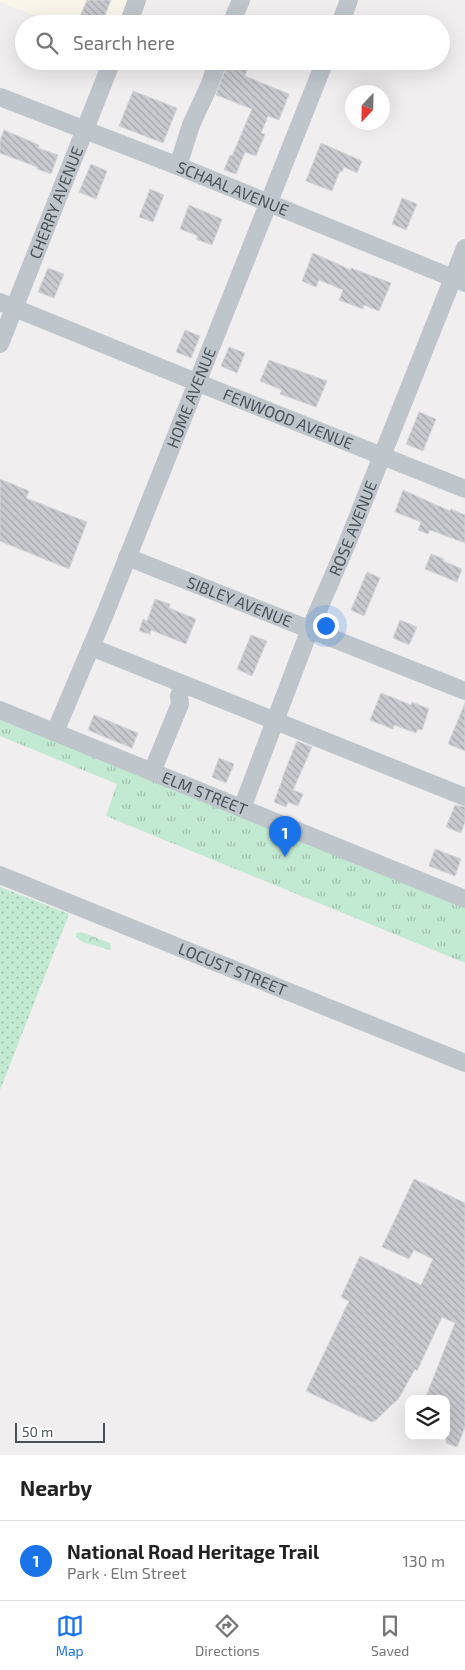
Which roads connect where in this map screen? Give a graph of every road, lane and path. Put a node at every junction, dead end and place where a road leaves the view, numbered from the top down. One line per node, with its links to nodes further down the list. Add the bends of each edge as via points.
1 (138, 0): 4 (street)
2 (241, 0): 5 (street)
3 (349, 0): 6 (street)
4 (132, 15)
5 (235, 15)
6 (343, 15)
7 (108, 70): 11 (street, CHERRY AVENUE)
8 (215, 70): 12 (street, via 191,125)
9 (321, 70): 13 (street, HOME AVENUE)
10 (0, 97): 11 (street, SCHAAL AVENUE)
11 (84, 130): 12 (street, SCHAAL AVENUE); 16 (street, CHERRY AVENUE)
12 (178, 166): 13 (street, SCHAAL AVENUE)
13 (268, 204): 15 (street, SCHAAL AVENUE); 18 (street, HOME AVENUE)
14 (465, 248): 15 (street, ROSE AVENUE)
15 (459, 281): 19 (street, ROSE AVENUE)
16 (7, 305): 17 (street, CHERRY AVENUE); 18 (street, FENWOOD AVENUE)
17 (0, 344)
18 (196, 382): 19 (street, FENWOOD AVENUE); 21 (street, HOME AVENUE)
19 (382, 456): 20 (street, FENWOOD AVENUE); 22 (street, ROSE AVENUE)
20 (465, 490)
21 (127, 557): 22 (street, SIBLEY AVENUE); 23 (street, HOME AVENUE)
22 (310, 629): 25 (street, SIBLEY AVENUE); 27 (street, ROSE AVENUE)
23 (91, 647): 24 (street); 28 (street, HOME AVENUE)
24 (183, 684): 27 (street); 29 (street, via 180,704)
25 (465, 691)
26 (0, 710): 28 (street, ELM STREET)
27 (275, 720): 30 (street); 31 (street, ROSE AVENUE)
28 (55, 732): 29 (street, ELM STREET)
29 (152, 772): 31 (street, ELM STREET)
30 (465, 797)
31 (242, 808): 33 (street, ELM STREET)
32 (0, 875): 34 (street, LOCUST STREET)
33 (465, 899)
34 (465, 1063)

